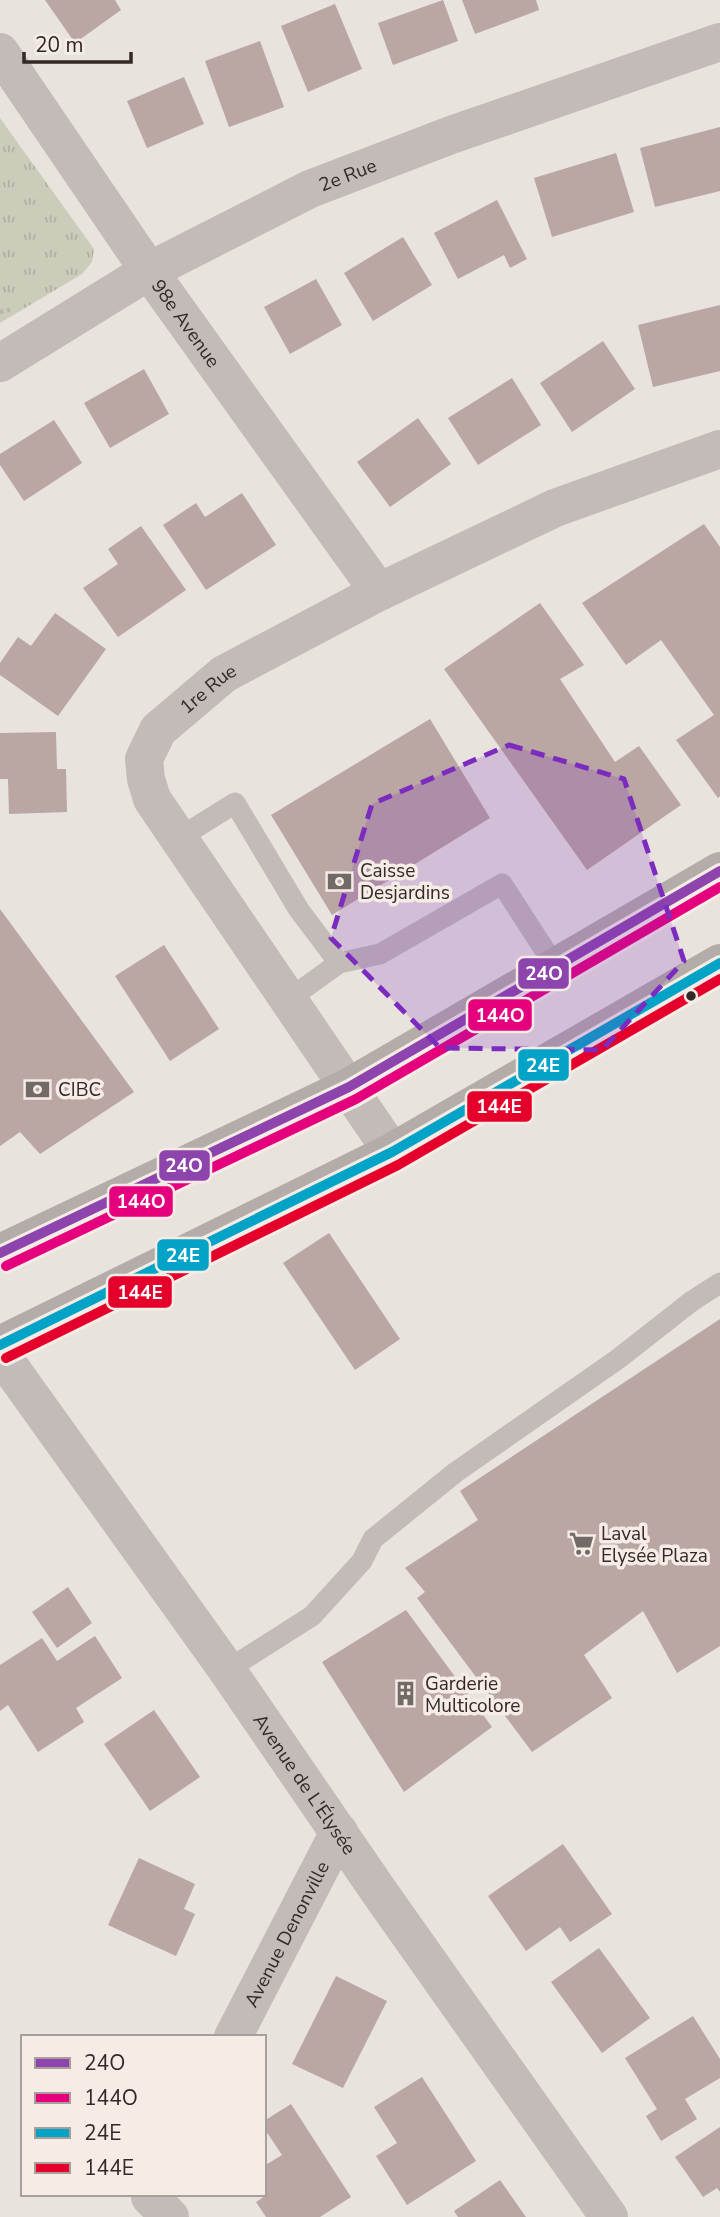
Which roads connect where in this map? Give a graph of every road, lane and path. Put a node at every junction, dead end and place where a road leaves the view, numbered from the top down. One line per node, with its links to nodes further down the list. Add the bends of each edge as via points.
1 (720, 42): 3 (street, 2e Rue, via 310,189)
2 (0, 52): 3 (street, 98e Avenue)
3 (149, 271): 4 (street, 2e Rue); 6 (street, 98e Avenue)
4 (0, 363)
5 (720, 450): 6 (street, 1re Rue, via 555,508)
6 (379, 592): 7 (street, 1re Rue, via 223,674 158,730 144,759 146,779 152,799)
7 (178, 838): 9 (lane, via 235,803 299,910); 12 (street, 1re Rue)
8 (720, 871): 11 (street)
9 (339, 963): 11 (lane, via 380,954 502,884); 12 (lane)
10 (720, 963): 14 (street)
11 (555, 966): 13 (street)
12 (289, 999): 13 (street, 1re Rue)
13 (349, 1087): 14 (street, 1re Rue); 15 (street)
14 (392, 1152): 17 (street)
15 (0, 1253)
16 (720, 1283): 19 (lane, via 456,1472 373,1539 362,1561 312,1616)
17 (0, 1345)
18 (0, 1353): 19 (street, Avenue de L'Élysée)
19 (227, 1670): 20 (street, Avenue de L'Élysée)
20 (340, 1832): 21 (street, Avenue Denonville); 22 (street, Avenue de L'Élysée)
21 (234, 2035)
22 (609, 2217)

